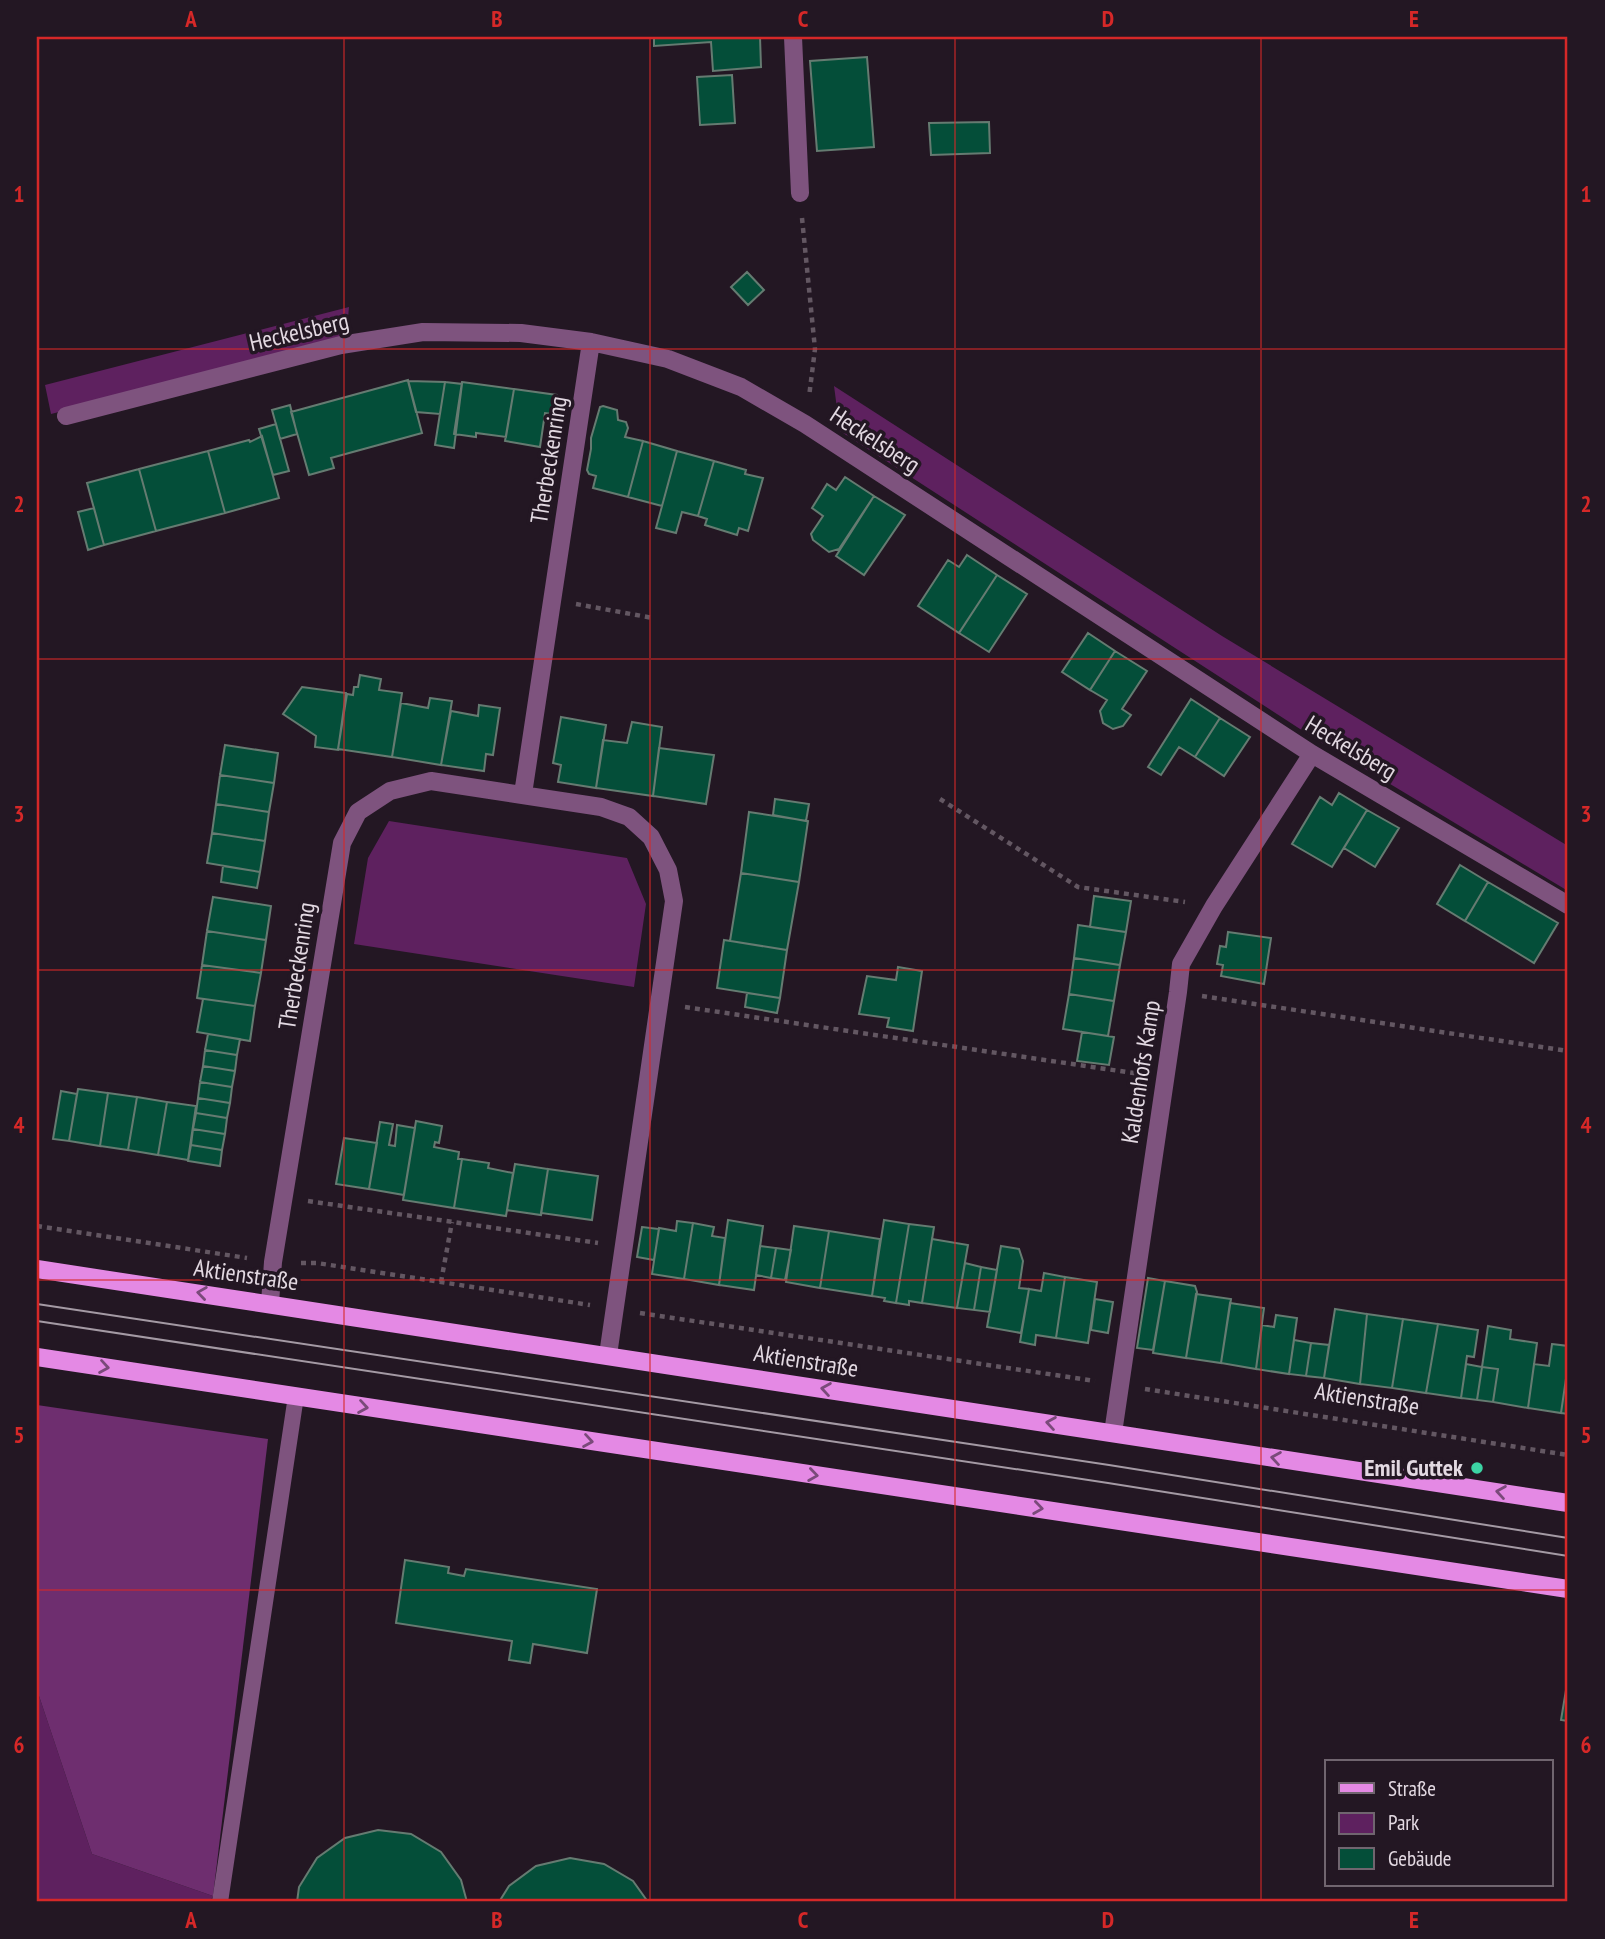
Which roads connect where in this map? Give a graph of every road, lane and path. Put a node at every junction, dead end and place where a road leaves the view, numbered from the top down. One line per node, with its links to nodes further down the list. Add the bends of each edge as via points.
1 (793, 37): 2 (street)
2 (800, 193): 5 (path, via 815,349)
3 (591, 342): 4 (street, Heckelsberg, via 521,332 423,332 341,345); 5 (street, Heckelsberg, via 668,359 741,387); 6 (street, Therbeckenring)
4 (66, 416)
5 (805, 424): 8 (street, Heckelsberg)
6 (551, 600): 7 (path); 9 (street, Therbeckenring)
7 (653, 618)
8 (1312, 754): 11 (street, Heckelsberg); 12 (street, Kaldenhofs Kamp)
9 (523, 794): 14 (street, Therbeckenring, via 601,807 629,817 651,838 668,870 674,901); 17 (street, Therbeckenring, via 431,781 390,791 358,812 342,843)
10 (940, 799): 12 (path, via 1078,887)
11 (1568, 905)
12 (1214, 906): 13 (street, Kaldenhofs Kamp, via 1181,964)
13 (1178, 992): 15 (path); 16 (street, Kaldenhofs Kamp)
14 (659, 1003): 16 (path); 20 (street, Therbeckenring)
15 (1568, 1051)
16 (1165, 1077): 28 (street, Kaldenhofs Kamp)
17 (283, 1198): 18 (path); 21 (street, Therbeckenring)
18 (452, 1222): 20 (path); 23 (path)
19 (37, 1226): 21 (path, Aktienstraße)
20 (624, 1247): 25 (street, Therbeckenring)
21 (273, 1262): 23 (path, Aktienstraße, via 317,1263); 24 (street, Therbeckenring)
22 (37, 1269): 24 (main road, Aktienstraße, one-way to 22)
23 (441, 1282): 25 (path, Aktienstraße)
24 (270, 1303): 26 (main road, Aktienstraße)
25 (615, 1309): 26 (street, Therbeckenring); 28 (path, Aktienstraße)
26 (608, 1355): 30 (main road, Aktienstraße, one-way to 26)
27 (37, 1357): 29 (main road, one-way to 29)
28 (1120, 1385): 30 (street, Kaldenhofs Kamp); 31 (path, Aktienstraße)
29 (296, 1396): 33 (main road, one-way to 33); 34 (lane)
30 (1113, 1433): 32 (main road, Aktienstraße, one-way to 30)
31 (1568, 1455)
32 (1568, 1503)
33 (1568, 1589)
34 (220, 1902)

